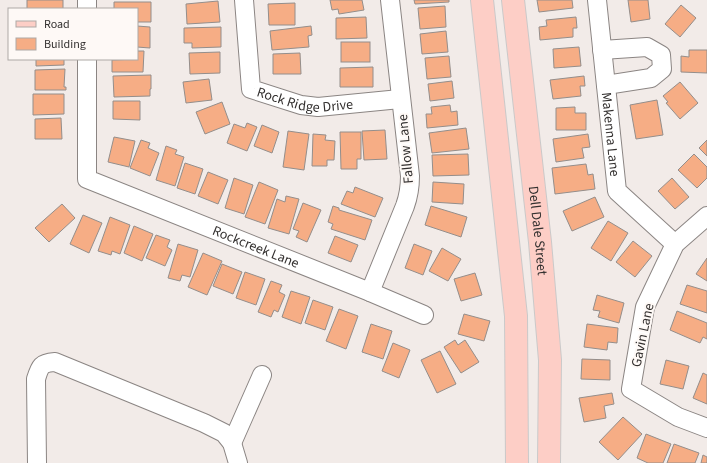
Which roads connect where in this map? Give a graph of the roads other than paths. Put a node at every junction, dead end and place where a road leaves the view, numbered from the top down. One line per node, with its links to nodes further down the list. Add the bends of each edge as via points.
1 (244, 0): 9 (street, Rock Ridge Drive, via 251,89 301,105 318,107)
2 (390, 0): 9 (street, Fallow Lane)
3 (482, 0): 19 (main road, via 516,316)
4 (512, 0): 20 (main road, Dell Dale Street, via 540,242 550,360)
5 (597, 0): 6 (street, Makenna Lane)
6 (602, 50): 8 (street, Makenna Lane); 8 (street, via 647,47 661,55 662,69 651,78)
7 (87, 60): 12 (street, Rockcreek Lane, via 87,179)
8 (606, 85): 11 (street, Makenna Lane, via 617,191)
9 (400, 100): 12 (street, Fallow Lane, via 410,187 406,206)
10 (707, 216): 11 (street, Gavin Lane)
11 (675, 244): 15 (street, Gavin Lane, via 645,307 631,389 678,417)
12 (370, 292): 13 (street, Rockcreek Lane)
13 (424, 315)
14 (262, 375): 16 (street)
15 (707, 428)
16 (232, 443): 17 (street, via 224,433 204,423 55,362 46,363 40,368 36,379); 18 (street)
17 (37, 463)
18 (238, 463)
19 (517, 463)
20 (549, 463)

